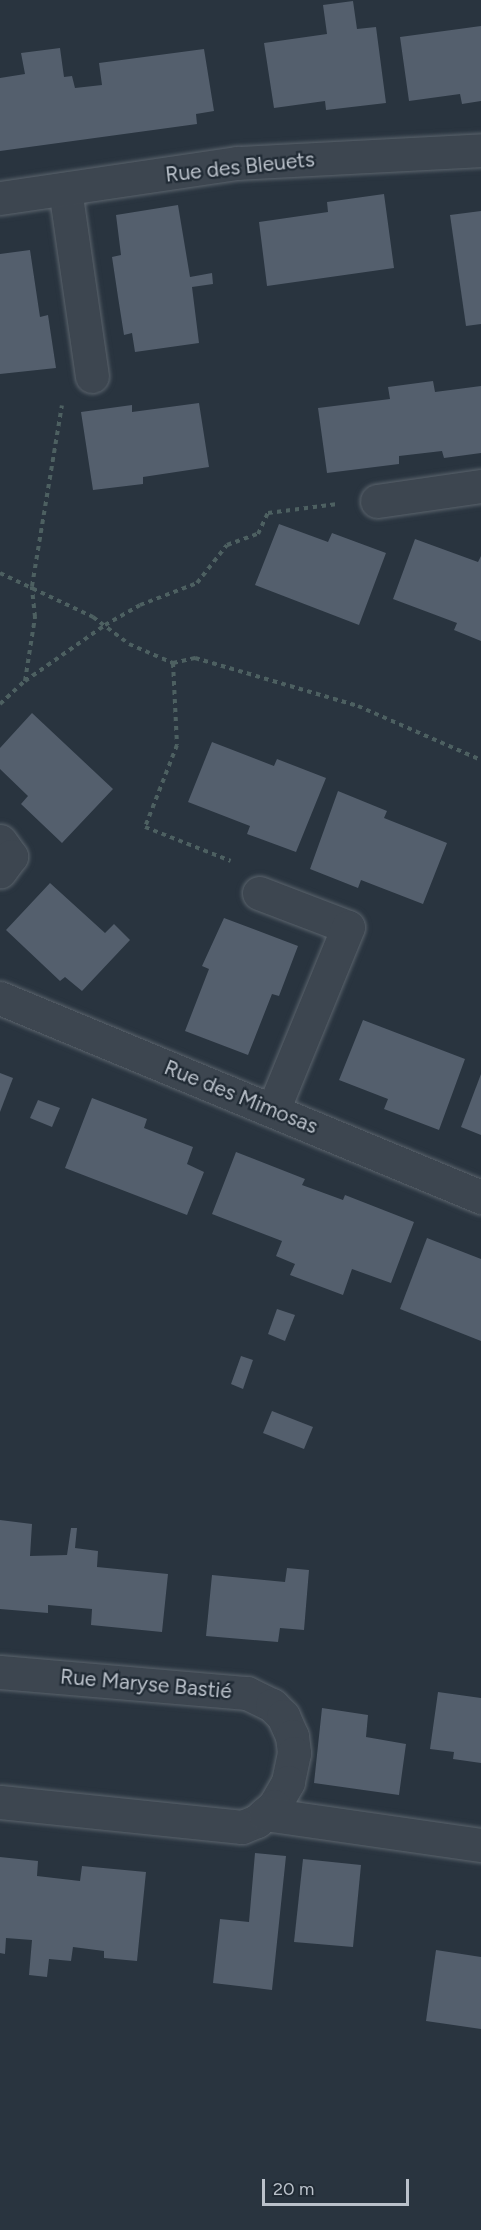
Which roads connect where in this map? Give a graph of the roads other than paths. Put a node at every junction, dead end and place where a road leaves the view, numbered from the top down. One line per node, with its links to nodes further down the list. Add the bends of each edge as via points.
1 (481, 150): 2 (street, Rue des Bleuets, via 237,164)
2 (65, 189): 3 (street, Rue des Bleuets); 4 (street)
3 (0, 198)
4 (92, 376)
5 (481, 486): 6 (street)
6 (377, 501)
7 (0, 841): 8 (street, via 11,856)
8 (0, 871)
9 (260, 893): 11 (street, via 348,927)
10 (0, 998): 11 (street, Rue des Mimosas)
11 (273, 1110): 12 (street, Rue des Mimosas)
12 (481, 1197)
13 (0, 1672): 15 (street, Rue Maryse Bastié, via 247,1693 272,1705 292,1736 294,1753 288,1782)
14 (0, 1802): 15 (street, Rue Maryse Bastié, via 242,1827)
15 (265, 1814): 16 (street)
16 (481, 1845)

